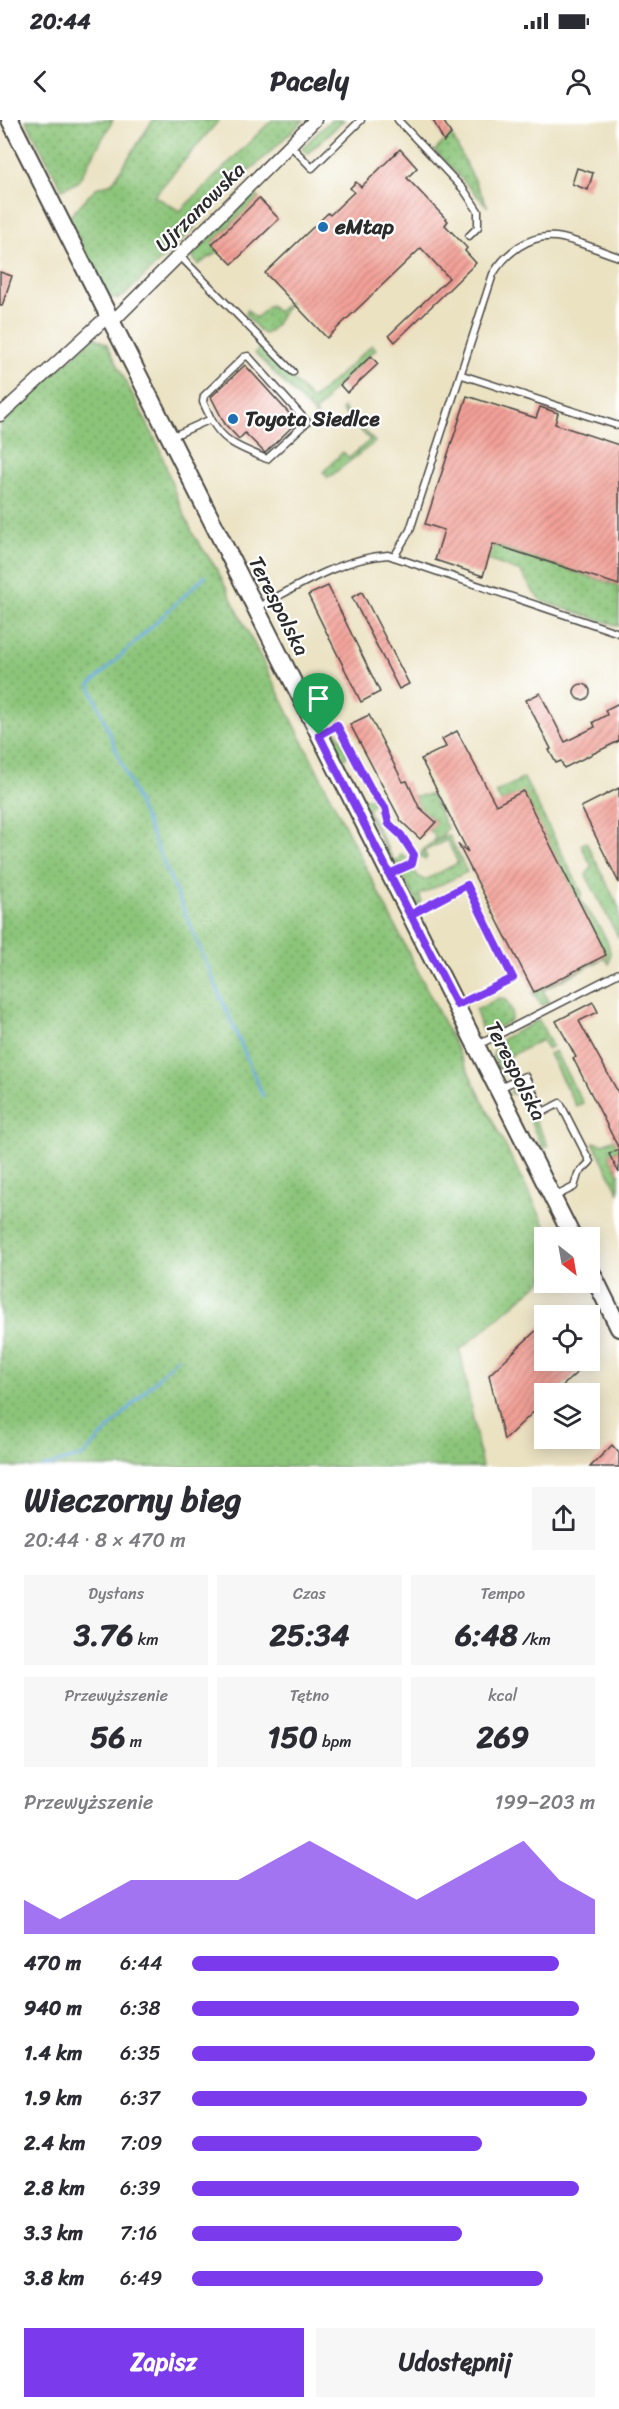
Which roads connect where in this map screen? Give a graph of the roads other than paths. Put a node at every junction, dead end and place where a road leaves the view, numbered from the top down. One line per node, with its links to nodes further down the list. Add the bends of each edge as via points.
1 (10, 120): 9 (street, Terespolska)
2 (315, 120): 5 (street, Ujrzanowska)
3 (361, 120): 5 (lane, via 312,168)
4 (398, 120): 6 (lane, via 464,190 478,211 478,227)
5 (290, 145): 7 (street, Ujrzanowska)
6 (469, 236)
7 (180, 256): 9 (street, Ujrzanowska); 10 (lane)
8 (619, 257): 11 (lane, via 556,237 531,241 512,251 493,274)
9 (110, 318): 12 (street, Ujrzanowska); 15 (street, Terespolska)
10 (293, 372)
11 (462, 375): 14 (lane); 16 (lane, via 410,530)
12 (0, 415)
13 (211, 418): 13 (lane, via 227,441 267,459 307,422 248,356 204,396); 15 (lane)
14 (619, 426)
15 (170, 438): 17 (street, Terespolska)
16 (394, 557): 17 (lane, via 369,556 337,567); 18 (lane)
17 (255, 608): 19 (street, Terespolska)
18 (619, 633)
19 (319, 735): 20 (street, Terespolska); 20 (lane, via 337,725 385,808 389,824 414,855 412,864)
20 (389, 874): 21 (street, Terespolska)
21 (410, 915): 23 (street, Terespolska); 23 (lane, via 467,885 513,978)
22 (619, 973): 24 (lane)
23 (457, 1005): 24 (street, Terespolska)
24 (478, 1045): 25 (street, Terespolska)
25 (500, 1088): 26 (street, Terespolska); 26 (lane, via 525,1076 543,1112 560,1103 590,1162 578,1174 574,1187)
26 (553, 1198): 27 (street, Terespolska)
27 (568, 1227)
28 (600, 1289): 29 (street)
29 (619, 1328)

